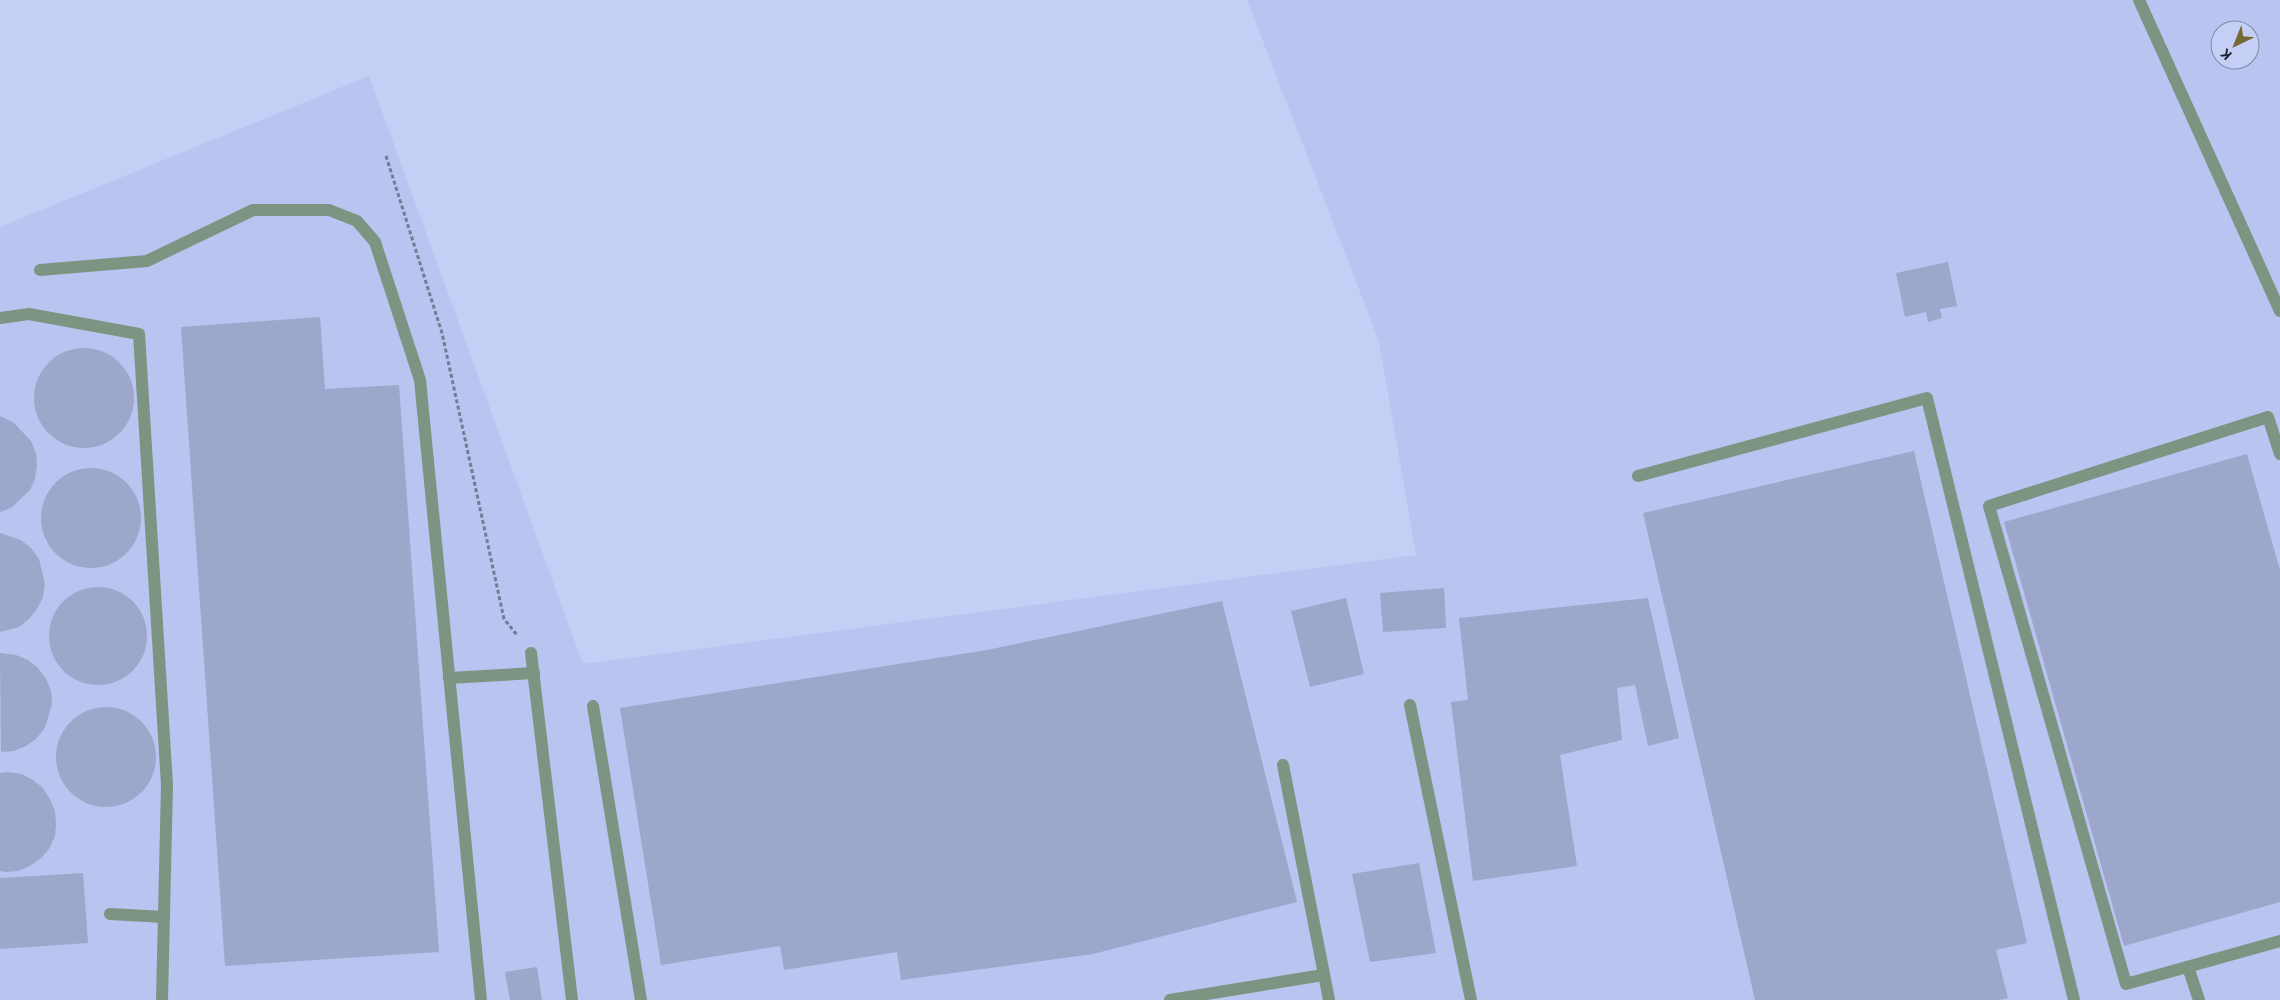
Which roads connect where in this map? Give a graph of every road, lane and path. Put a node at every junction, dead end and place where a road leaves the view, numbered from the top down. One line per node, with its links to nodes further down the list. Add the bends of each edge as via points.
1 (2139, 0): 4 (lane)
2 (386, 156): 8 (path, via 442,333 504,619)
3 (40, 270): 10 (lane, via 147,261 253,210 329,210 357,221 375,242 420,380)
4 (2280, 311)
5 (0, 318): 15 (lane, via 30,314 138,334 167,785)
6 (2280, 454): 17 (lane, via 2268,417 1989,506 2126,984)
7 (1638, 476): 26 (lane, via 1927,398)
8 (531, 653): 9 (lane)
9 (534, 673): 10 (lane); 21 (lane)
10 (450, 678): 20 (lane)
11 (1410, 705): 25 (lane)
12 (593, 706): 22 (lane)
13 (1283, 765): 18 (lane)
14 (110, 914): 15 (lane)
15 (164, 917): 19 (lane)
16 (2280, 942): 17 (lane)
17 (2188, 967): 27 (lane)
18 (1323, 975): 23 (lane); 24 (lane)
19 (162, 1000)
20 (482, 1000)
21 (572, 1000)
22 (641, 1000)
23 (1170, 1000)
24 (1329, 1000)
25 (1472, 1000)
26 (2074, 1000)
27 (2199, 1000)

